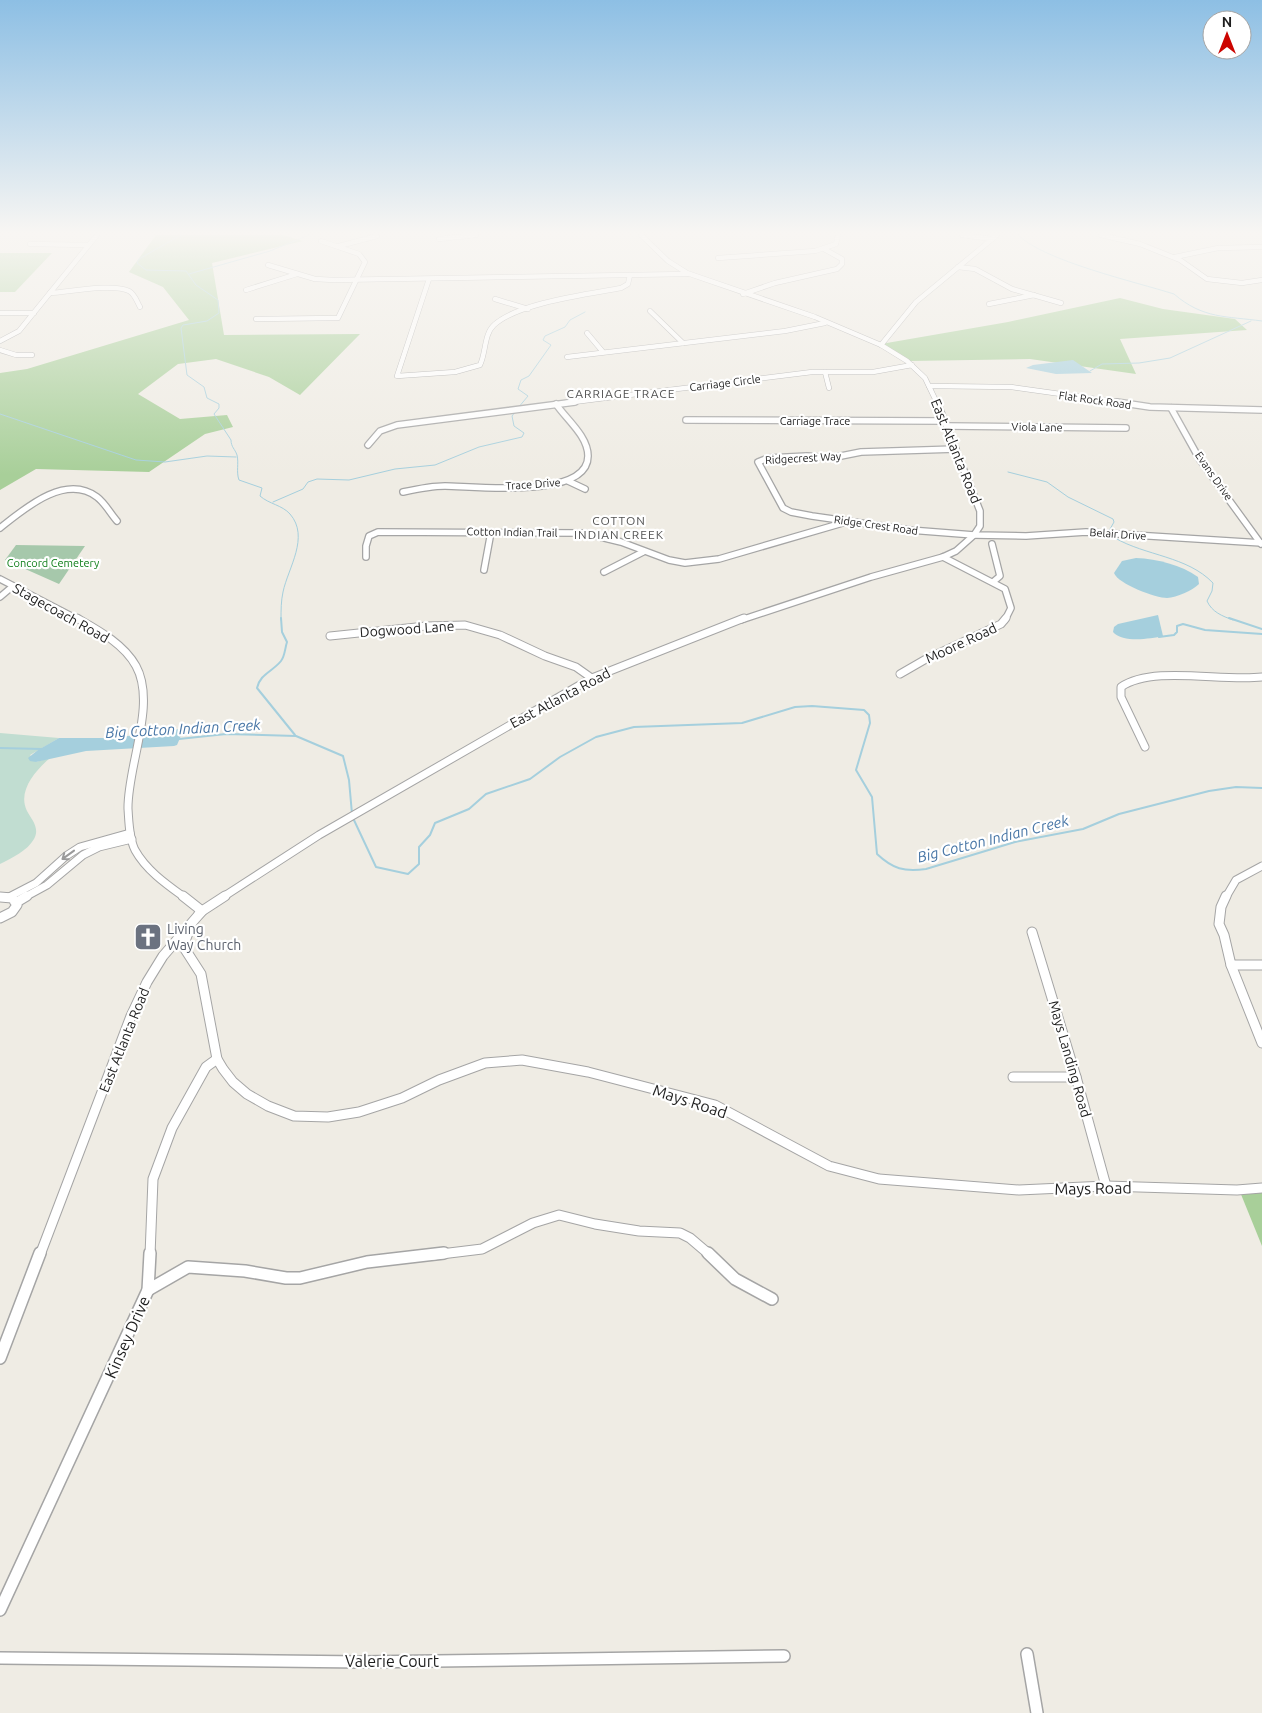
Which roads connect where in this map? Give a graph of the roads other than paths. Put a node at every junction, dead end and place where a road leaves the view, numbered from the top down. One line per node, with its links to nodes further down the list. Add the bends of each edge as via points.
1 (32, 315): 11 (street, via 19,332)
2 (338, 315): 8 (street, via 336,319)
3 (417, 315): 4 (street, via 397,376 455,372 480,365 494,325)
4 (510, 315)
5 (654, 315): 12 (street)
6 (804, 315): 9 (street, East Atlanta Road)
7 (905, 315): 13 (street)
8 (256, 320)
9 (827, 323): 12 (street); 13 (street, East Atlanta Road)
10 (587, 333): 15 (street)
11 (0, 341)
12 (683, 343): 15 (street)
13 (881, 344): 18 (street, East Atlanta Road)
14 (0, 350): 16 (street)
15 (602, 352): 17 (street)
16 (32, 356)
17 (567, 357)
18 (912, 365): 19 (street, Carriage Circle, via 873,372); 20 (street, East Atlanta Road)
19 (825, 372): 21 (street); 22 (street, Carriage Circle)
20 (929, 386): 23 (street, Flat Rock Road, via 1010,387); 26 (street, East Atlanta Road)
21 (829, 388)
22 (556, 404): 29 (street, Carriage Circle, via 385,427 373,435); 31 (street, Trace Drive, via 583,440 588,455 585,467)
23 (1171, 408): 24 (street, Flat Rock Road); 41 (street, Evans Drive, via 1200,460)
24 (1262, 410)
25 (686, 420): 26 (street, Carriage Trace)
26 (945, 421): 27 (street, East Atlanta Road)
27 (948, 426): 28 (street, Viola Lane); 30 (street, East Atlanta Road)
28 (1126, 428)
29 (368, 445)
30 (956, 449): 34 (street, Ridgecrest Way, via 861,452 830,458 761,459 758,462 760,468); 39 (street, East Atlanta Road, via 980,511 980,526)
31 (568, 480): 32 (street); 33 (street, Trace Drive, via 520,486 429,486)
32 (585, 489)
33 (403, 492)
34 (781, 504): 36 (street, Ridge Crest Road, via 791,512)
35 (117, 520): 37 (street, via 96,495 64,491 40,498)
36 (848, 522): 39 (street, Ridge Crest Road); 42 (street, Cotton Indian Trail, via 702,562 676,562)
37 (0, 528)
38 (490, 532): 42 (street, Cotton Indian Trail, via 584,534 621,542); 43 (street, Cotton Indian Trail, via 378,532 369,536); 45 (street)
39 (974, 535): 41 (street, Belair Drive, via 1086,532); 44 (street, East Atlanta Road, via 956,551)
40 (992, 544): 48 (street, via 1000,576)
41 (1261, 544)
42 (643, 552): 46 (street)
43 (366, 557)
44 (943, 557): 48 (street, Moore Road); 54 (street, East Atlanta Road, via 761,612)
45 (484, 570)
46 (604, 572)
47 (0, 579): 49 (street, Stagecoach Road)
48 (993, 582): 52 (street, Moore Road, via 1005,589 1011,607 1003,622 926,658)
49 (13, 586): 50 (street); 56 (street, Stagecoach Road, via 106,636 136,666 142,680 142,707 127,801)
50 (0, 597)
51 (330, 636): 54 (street, Dogwood Lane, via 465,625 500,635 576,667)
52 (900, 674)
53 (1262, 678): 55 (street, via 1152,676 1127,682 1121,688 1121,697)
54 (593, 679): 61 (street, East Atlanta Road, via 319,835)
55 (1145, 747)
56 (131, 836): 59 (street, one-way to 59, via 102,840 80,848 36,883); 60 (street, via 83,855 47,886); 61 (street, Stagecoach Road, via 134,849 148,867)
57 (1262, 866): 64 (street, via 1236,880 1221,907 1219,924)
58 (0, 897): 59 (street)
59 (9, 897): 60 (street)
60 (17, 902): 62 (street, via 13,911)
61 (202, 911): 67 (street, Mays Road, via 183,946 201,974); 74 (street, East Atlanta Road, via 163,956 131,1016)
62 (0, 918)
63 (1032, 932): 69 (street, Mays Landing Road)
64 (1231, 965): 65 (street); 66 (street)
65 (1262, 965)
66 (1262, 1043)
67 (217, 1059): 70 (street, Mays Road, via 233,1082 247,1094 294,1116 328,1117 359,1112 402,1098 485,1063 522,1060 588,1072 715,1106 829,1166 880,1179 1019,1190); 72 (street, Kinsey Drive, via 206,1067 176,1120 153,1179)
68 (1014, 1077): 69 (street)
69 (1076, 1077): 70 (street, Mays Landing Road)
70 (1106, 1186): 71 (street, Mays Road)
71 (1262, 1188)
72 (148, 1290): 73 (street, via 188,1267 300,1278 367,1262 482,1249 559,1215 639,1231 680,1233 690,1238 735,1279); 75 (street, Kinsey Drive)
73 (772, 1299)
74 (0, 1358)
75 (0, 1610)
76 (1027, 1654): 79 (street)
77 (784, 1656): 78 (street, Valerie Court, via 362,1662)
78 (0, 1658)
79 (1037, 1713)

